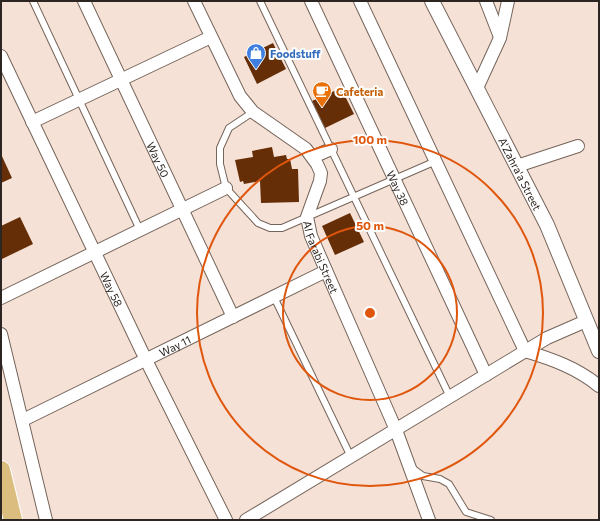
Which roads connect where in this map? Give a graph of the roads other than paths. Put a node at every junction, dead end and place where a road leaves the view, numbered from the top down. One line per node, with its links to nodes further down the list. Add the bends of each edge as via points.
1 (33, 1): 15 (lane)
2 (84, 1): 13 (street, Way 50)
3 (194, 1): 10 (street, Al Farabi Street)
4 (260, 1): 19 (lane)
5 (311, 1): 23 (street, Way 38)
6 (360, 1): 21 (street)
7 (432, 1): 14 (street, A'Zahra'a Street)
8 (486, 1): 11 (street)
9 (508, 1): 11 (street)
10 (211, 37): 13 (street); 16 (street, Al Farabi Street, via 240,96)
11 (500, 38): 14 (street)
12 (1, 56): 17 (street, Way 58)
13 (121, 80): 15 (street); 26 (street, Way 50)
14 (476, 88): 22 (street, A'Zahra'a Street)
15 (79, 99): 17 (street); 28 (lane)
16 (253, 112): 20 (street, Al Farabi Street, via 295,141); 24 (lane, via 229,128 220,148 220,164)
17 (32, 122): 29 (street, Way 58)
18 (578, 146): 22 (street)
19 (331, 149): 20 (street); 25 (lane)
20 (312, 157): 27 (street, Al Farabi Street, via 321,173)
21 (436, 160): 23 (lane); 36 (street)
22 (517, 166): 34 (street, A'Zahra'a Street, via 547,225)
23 (394, 179): 25 (lane); 39 (street, Way 38)
24 (226, 188): 26 (street); 27 (lane, via 258,224 282,228)
25 (354, 196): 27 (lane); 41 (lane)
26 (182, 209): 28 (street); 33 (street, Way 50)
27 (307, 217): 30 (street, Al Farabi Street, via 311,236)
28 (140, 230): 29 (street)
29 (94, 252): 32 (street); 38 (street, Way 58)
30 (326, 271): 31 (street, Way 11); 43 (street, Al Farabi Street)
31 (274, 297): 33 (street, Way 11); 44 (lane)
32 (1, 298)
33 (233, 317): 38 (street, Way 11)
34 (586, 321): 36 (street); 37 (street, A'Zahra'a Street)
35 (1, 334): 42 (street)
36 (525, 350): 39 (street); 40 (street, via 557,360)
37 (599, 351)
38 (146, 360): 42 (street, Way 11); 49 (street, Way 58)
39 (486, 375): 41 (street)
40 (599, 386)
41 (450, 397): 43 (street)
42 (23, 420): 48 (street)
43 (396, 430): 44 (street); 45 (street, Al Farabi Street)
44 (351, 457): 50 (street)
45 (411, 467): 51 (street, Al Farabi Street); 52 (lane, via 423,476 440,479 449,484 466,512)
46 (1, 470): 47 (main road)
47 (13, 520)
48 (46, 520)
49 (226, 520)
50 (246, 520)
51 (429, 520)
52 (490, 520)

